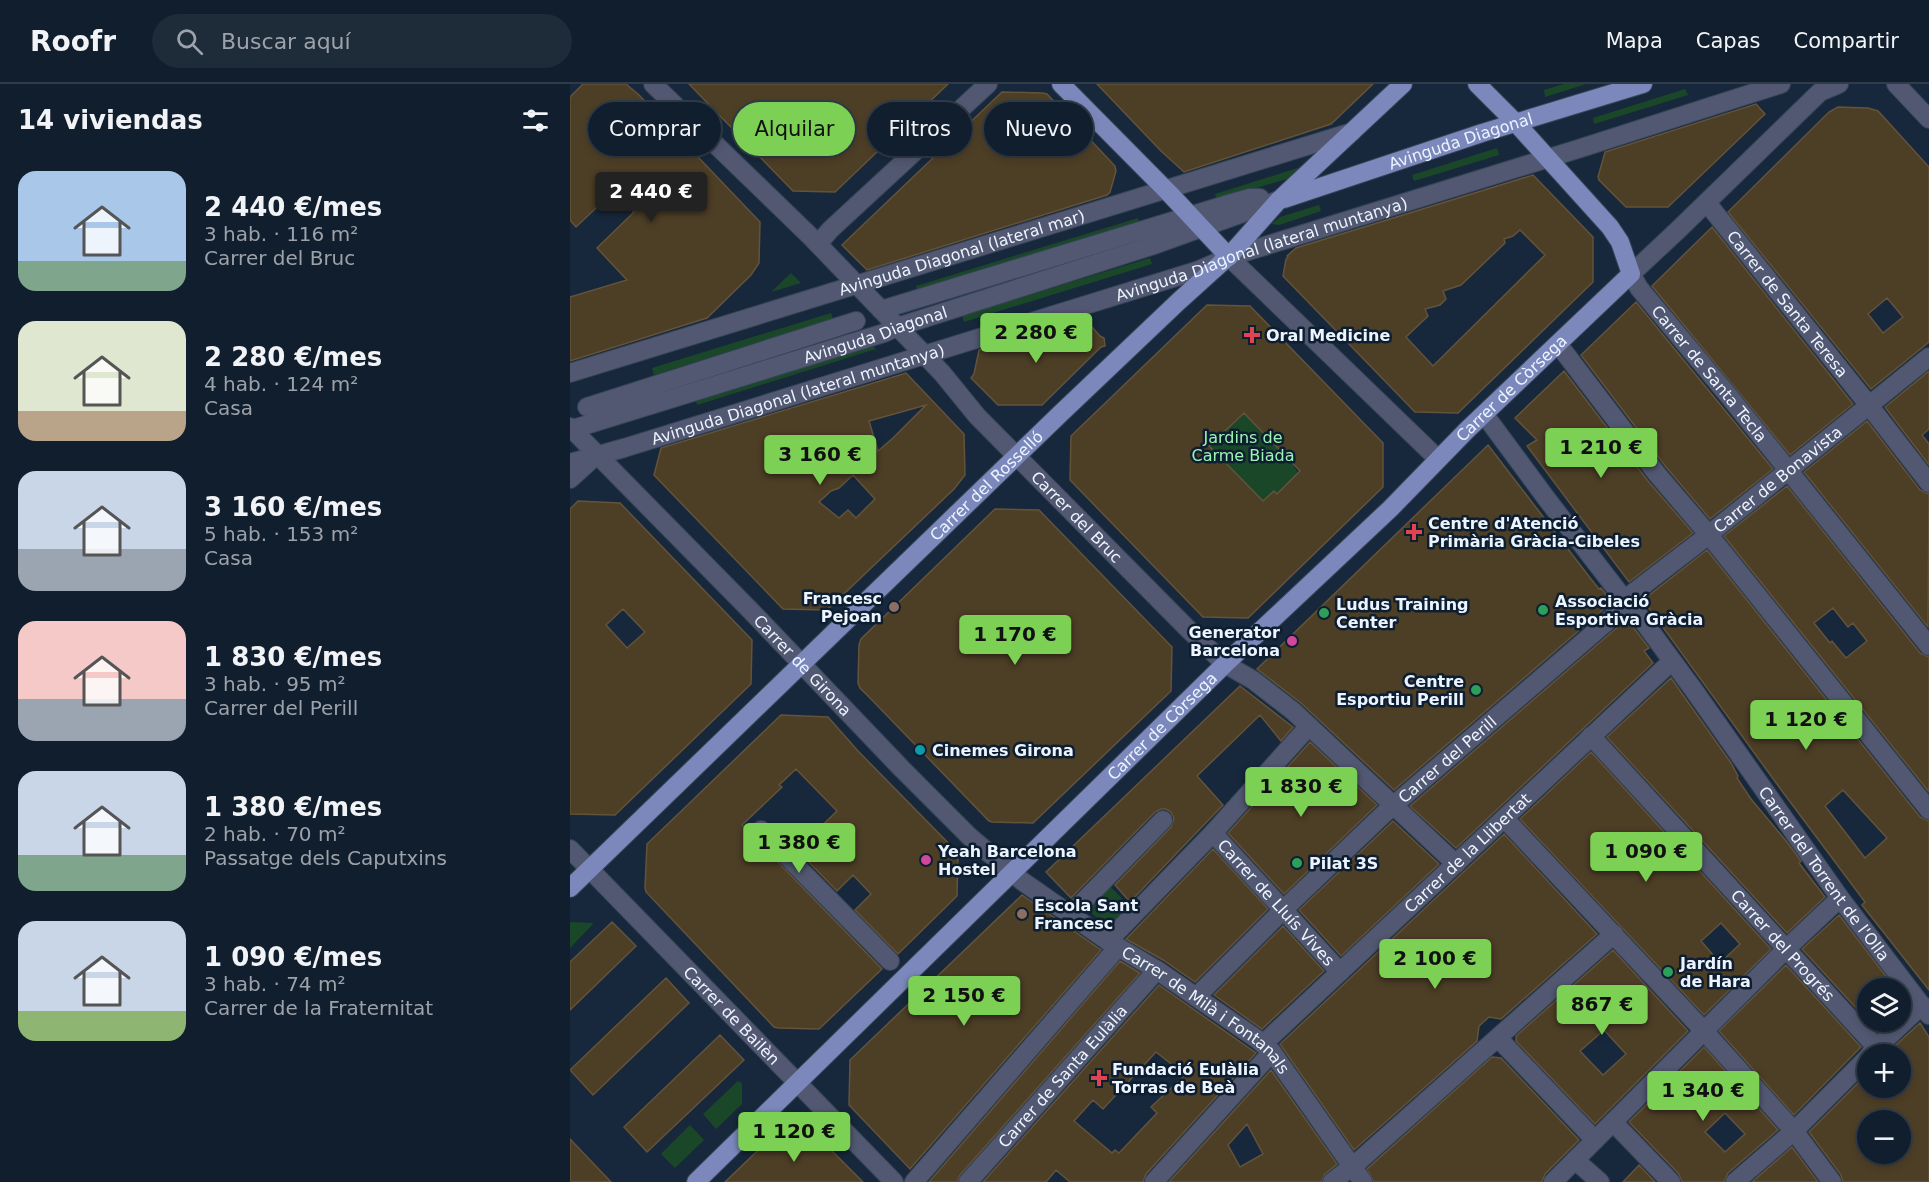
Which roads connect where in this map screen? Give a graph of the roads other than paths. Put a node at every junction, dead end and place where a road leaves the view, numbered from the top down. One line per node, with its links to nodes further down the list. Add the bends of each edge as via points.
1 (653, 84): 18 (street, Carrer del Bruc)
2 (988, 84): 18 (street)
3 (1061, 84): 14 (main road)
4 (1403, 84): 12 (main road, Carrer del Rosselló)
5 (1643, 84): 11 (main road, Avinguda Diagonal)
6 (1781, 84): 13 (street, Avinguda Diagonal (lateral muntanya))
7 (1839, 84): 16 (street, via 1820,92)
8 (1896, 85): 10 (street)
9 (1486, 86): 11 (main road)
10 (1929, 119)
11 (1516, 123): 13 (main road); 15 (main road, Avinguda Diagonal)
12 (1352, 132): 14 (street, Avinguda Diagonal (lateral mar)); 15 (main road, Carrer del Rosselló)
13 (1547, 158): 19 (street, Avinguda Diagonal (lateral muntanya)); 20 (main road, via 1610,227 1620,242)
14 (1166, 190): 17 (main road); 21 (street, Avinguda Diagonal (lateral mar))
15 (1279, 200): 17 (street, Avinguda Diagonal); 19 (main road, Carrer del Rosselló)
16 (1707, 203): 20 (street); 29 (street, Carrer de Santa Teresa)
17 (1196, 222): 19 (main road); 22 (street, Avinguda Diagonal); 24 (street, Avinguda Diagonal, via 1151,246)
18 (818, 244): 21 (street, Carrer del Bruc)
19 (1228, 257): 26 (street, Avinguda Diagonal (lateral muntanya), via 1199,270); 34 (main road, Carrer del Rosselló); 35 (street)
20 (1631, 274): 25 (main road, Carrer de Còrsega); 37 (street, Carrer de Santa Tecla)
21 (857, 285): 22 (street, Carrer del Bruc); 28 (street, Avinguda Diagonal (lateral mar))
22 (881, 310): 24 (street, Carrer del Bruc)
23 (856, 321): 30 (street, Avinguda Diagonal)
24 (897, 327): 26 (street, Carrer del Bruc); 32 (street, Avinguda Diagonal)
25 (1558, 345): 31 (main road, Carrer de Còrsega); 40 (street)
26 (925, 355): 33 (street, Avinguda Diagonal (lateral muntanya)); 34 (street, Carrer del Bruc)
27 (1929, 357): 29 (street, Carrer de Bonavista)
28 (570, 373)
29 (1870, 405): 37 (street, Carrer de Bonavista); 39 (street, Carrer de Santa Teresa)
30 (587, 407)
31 (1484, 414): 35 (main road, Carrer de Còrsega); 41 (street, Carrer del Torrent de l'Olla)
32 (571, 429): 33 (street, Carrer de Girona)
33 (596, 455): 36 (street, Avinguda Diagonal (lateral muntanya)); 38 (street); 44 (street, Carrer de Girona)
34 (1017, 457): 44 (main road, Carrer del Rosselló); 45 (street, Carrer del Bruc)
35 (1438, 459): 45 (main road, Carrer de Còrsega)
36 (570, 463)
37 (1789, 471): 40 (street, Carrer de Bonavista); 42 (street, Carrer de Santa Tecla)
38 (570, 479)
39 (1929, 483)
40 (1709, 535): 41 (street, Carrer de Bonavista, via 1633,594); 49 (street)
41 (1627, 603): 43 (street, Carrer del Torrent de l'Olla); 48 (street, Carrer del Perill)
42 (1927, 640)
43 (1672, 661): 47 (street, Carrer de la Llibertat); 59 (street, Carrer del Torrent de l'Olla, via 1698,685)
44 (802, 664): 56 (main road, Carrer del Rosselló); 57 (street, Carrer de Girona, via 959,826)
45 (1225, 664): 46 (street, Carrer del Bruc, via 1253,680); 57 (main road, Carrer de Còrsega)
46 (1309, 726): 48 (street, Carrer del Bruc); 53 (street)
47 (1591, 736): 50 (street, Carrer de la Llibertat); 64 (street, Carrer del Progrés)
48 (1394, 805): 55 (street, Carrer del Bruc); 60 (street, Carrer del Perill)
49 (1929, 810)
50 (1505, 819): 55 (street, Carrer de la Llibertat); 62 (street)
51 (1163, 820): 61 (street)
52 (761, 830): 65 (street)
53 (1213, 833): 60 (street, Carrer de Lluís Vives); 63 (street)
54 (570, 849): 56 (street, Carrer de Bailèn)
55 (1456, 864): 67 (street, Carrer de la Llibertat)
56 (589, 869): 58 (main road, Carrer del Rosselló); 76 (street, Carrer de Bailèn)
57 (1012, 873): 61 (street, Carrer de Milà i Fontanals); 76 (main road, Carrer de Còrsega)
58 (570, 888)
59 (1840, 898): 64 (street); 69 (street, Carrer del Torrent de l'Olla)
60 (1283, 910): 67 (street, Carrer de Lluís Vives); 68 (street, Carrer del Perill)
61 (1070, 915): 63 (street, Carrer de Milà i Fontanals)
62 (1614, 934): 70 (street); 71 (street, via 1556,980)
63 (1113, 944): 66 (street, Carrer de Milà i Fontanals); 84 (street)
64 (1786, 949): 70 (street); 72 (street, Carrer del Progrés)
65 (891, 961)
66 (1157, 970): 68 (street, Carrer de Milà i Fontanals); 85 (street, Carrer de Santa Eulàlia)
67 (1340, 972): 74 (street, Carrer de la Llibertat)
68 (1196, 997): 74 (street, Carrer de Milà i Fontanals)
69 (1925, 1010): 73 (street)
70 (1704, 1031): 77 (street); 78 (street)
71 (1504, 1032): 79 (street, via 1511,1054); 81 (street)
72 (1865, 1044)
73 (1883, 1044)
74 (1268, 1048): 81 (street, Carrer de Milà i Fontanals); 86 (street, Carrer de la Llibertat)
75 (1857, 1068): 78 (street)
76 (798, 1083): 82 (main road, Carrer de Còrsega); 83 (street, Carrer de Bailèn)
77 (1613, 1122): 79 (street); 91 (street)
78 (1794, 1131): 92 (street); 93 (street)
79 (1595, 1140): 80 (street)
80 (1575, 1161): 89 (street); 90 (street)
81 (1352, 1167): 87 (street); 88 (street, Carrer de Milà i Fontanals)
82 (696, 1182)
83 (894, 1182)
84 (914, 1182)
85 (968, 1182)
86 (1154, 1182)
87 (1332, 1182)
88 (1363, 1182)
89 (1553, 1182)
90 (1600, 1182)
91 (1671, 1182)
92 (1735, 1182)
93 (1832, 1182)

